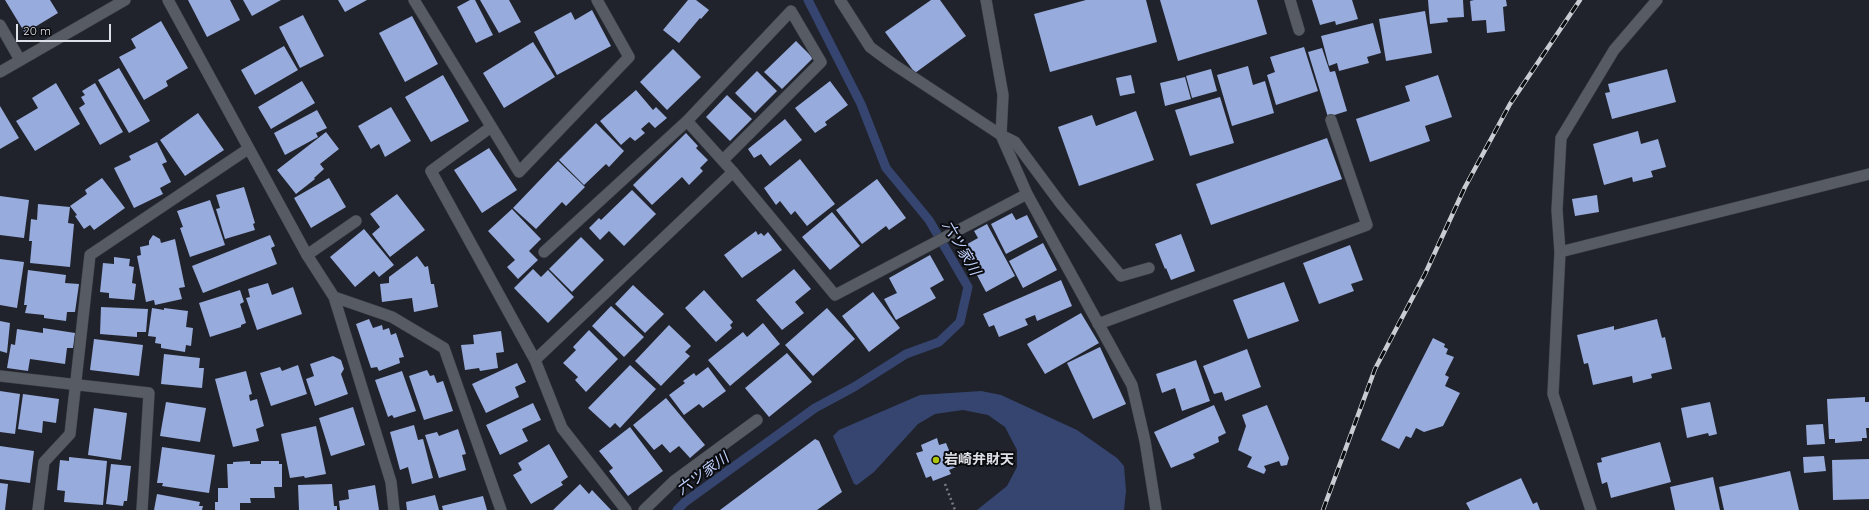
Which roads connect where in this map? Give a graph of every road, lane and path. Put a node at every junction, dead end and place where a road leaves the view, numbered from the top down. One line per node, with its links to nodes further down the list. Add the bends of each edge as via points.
1 (125, 0): 11 (street)
2 (168, 0): 17 (street)
3 (414, 0): 15 (street)
4 (597, 0): 15 (street, via 629,57 519,172)
5 (840, 0): 16 (street, via 870,47)
6 (986, 0): 16 (street, via 1003,95)
7 (1290, 0): 10 (street)
8 (1657, 0): 24 (street, via 1614,50 1561,138 1557,210)
9 (0, 25): 11 (street)
10 (1299, 30)
11 (20, 60): 12 (street)
12 (0, 72)
13 (1331, 120): 28 (street, via 1367,225)
14 (687, 121): 18 (street); 18 (street, via 790,11 821,62); 23 (street)
15 (491, 127): 29 (street, via 431,171)
16 (1001, 134): 21 (street); 26 (street, via 1015,142 1061,204 1120,276)
17 (248, 149): 25 (street); 31 (street, via 90,255)
18 (723, 160): 19 (street)
19 (733, 172): 21 (street, via 835,295); 29 (street)
20 (1869, 174): 24 (street)
21 (1027, 194): 28 (street)
22 (356, 221): 25 (street)
23 (544, 252)
24 (1560, 252): 42 (street, via 1553,394)
25 (307, 255): 27 (street)
26 (1149, 268)
27 (334, 297): 36 (street, via 391,482); 37 (street, via 392,317 444,348)
28 (1098, 324): 41 (street, via 1132,385 1145,440)
29 (535, 360): 38 (street, via 562,428)
30 (0, 376): 31 (street)
31 (76, 385): 34 (street, via 70,434 44,462); 35 (street, via 149,393)
32 (757, 420): 39 (street, via 674,481)
33 (946, 484): 40 (path)
34 (38, 510)
35 (142, 510)
36 (394, 510)
37 (501, 510)
38 (626, 510)
39 (644, 510)
40 (955, 510)
41 (1156, 510)
42 (1591, 510)

